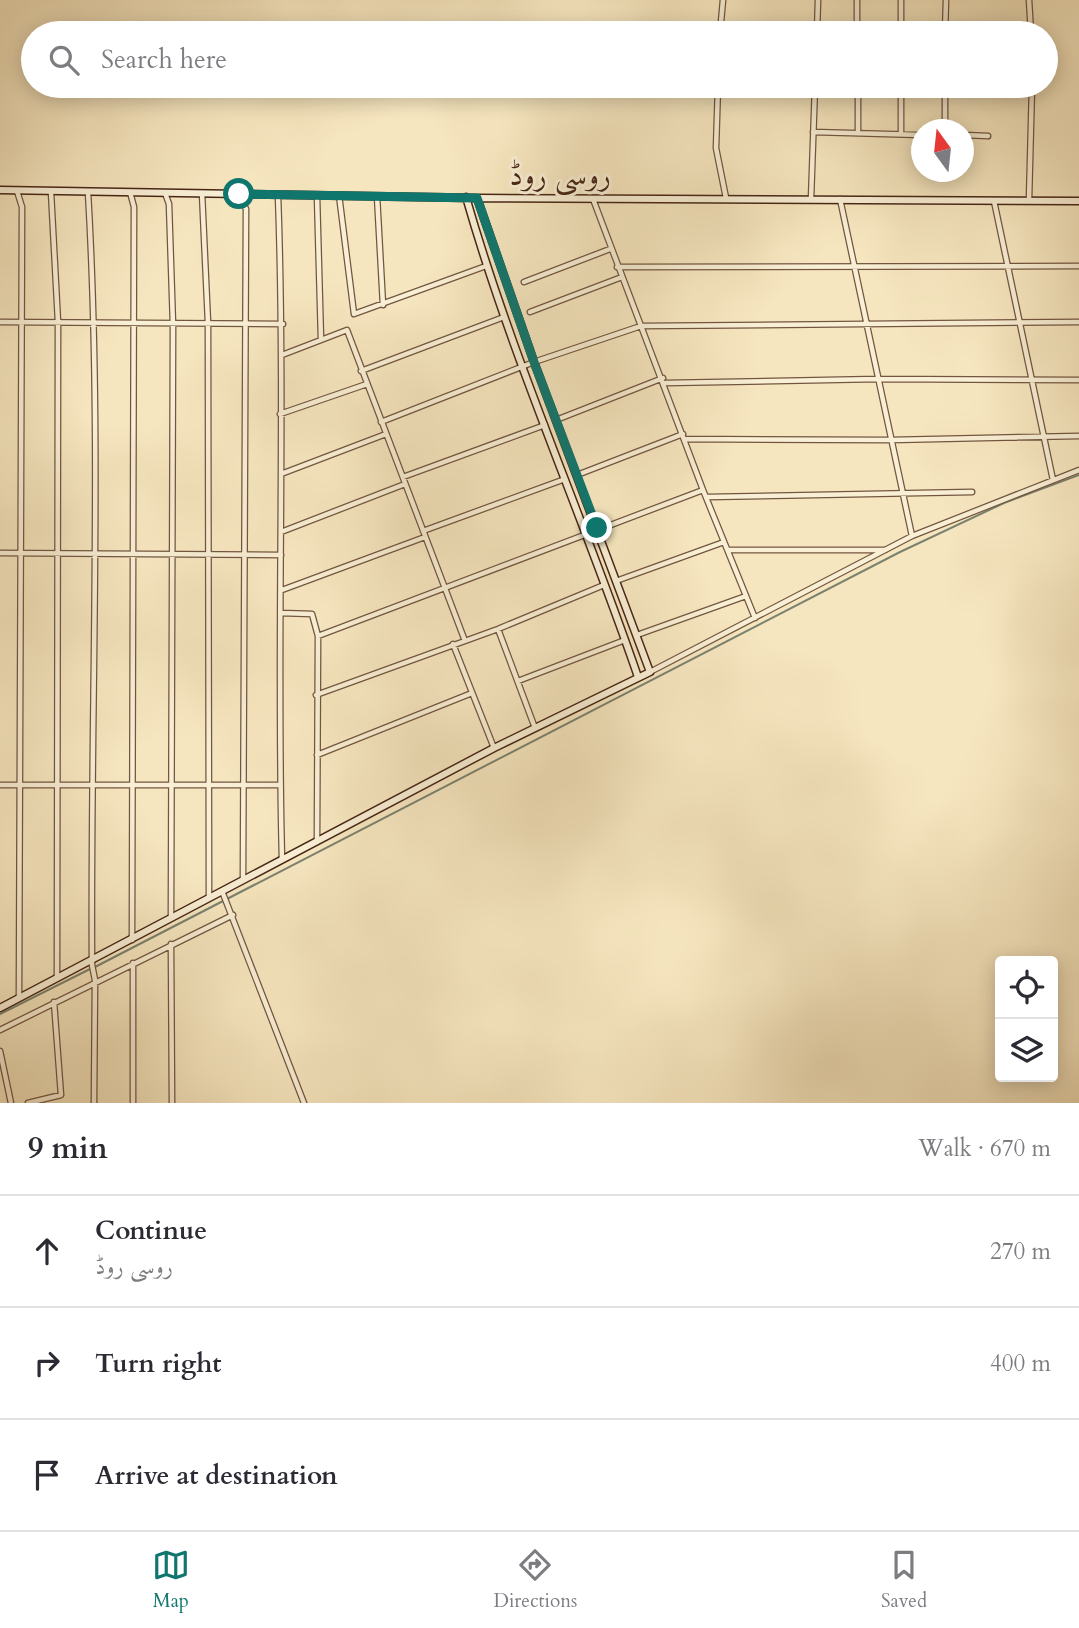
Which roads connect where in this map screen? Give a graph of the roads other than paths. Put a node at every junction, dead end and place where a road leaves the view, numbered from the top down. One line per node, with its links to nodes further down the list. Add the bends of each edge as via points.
1 (723, 0): 7 (street)
2 (818, 0): 8 (street)
3 (857, 0): 9 (street)
4 (901, 0): 10 (street)
5 (946, 0): 11 (street)
6 (1030, 0): 12 (street)
7 (721, 21)
8 (817, 21)
9 (858, 21)
10 (901, 21)
11 (945, 21)
12 (1031, 21)
13 (718, 98): 41 (street, via 716,148)
14 (814, 98): 20 (street)
15 (858, 98): 21 (street)
16 (901, 98): 22 (street)
17 (945, 98): 19 (street)
18 (1032, 98): 45 (street)
19 (945, 119)
20 (813, 132): 21 (street); 42 (street)
21 (858, 133): 22 (street)
22 (901, 134): 23 (street)
23 (911, 134)
24 (974, 135): 25 (street)
25 (988, 136)
26 (0, 190): 27 (street, روسی روڈ)
27 (17, 191): 28 (street, روسی روڈ); 59 (street, via 22,207)
28 (51, 192): 29 (street, روسی روڈ); 60 (street)
29 (88, 192): 30 (street, روسی روڈ); 62 (street)
30 (130, 192): 31 (street, روسی روڈ); 63 (street, via 134,207)
31 (165, 192): 32 (street, روسی روڈ); 69 (street)
32 (202, 193): 33 (street, روسی روڈ); 64 (street)
33 (239, 194): 34 (street, روسی روڈ); 67 (street, via 246,209)
34 (278, 194): 36 (street, روسی روڈ); 68 (street)
35 (339, 194): 36 (street, روسی روڈ); 37 (street, روسی روڈ); 55 (street, via 354,314)
36 (317, 195): 71 (street)
37 (377, 196): 38 (street, روسی روڈ); 55 (street)
38 (466, 197): 39 (street, روسی روڈ); 48 (street)
39 (477, 198): 40 (street, روسی روڈ); 73 (street)
40 (593, 198): 41 (street, روسی روڈ); 47 (street)
41 (726, 198): 42 (street, روسی روڈ)
42 (811, 199): 43 (street, روسی روڈ)
43 (840, 199): 44 (street, روسی روڈ); 49 (street)
44 (993, 200): 45 (street, روسی روڈ); 50 (street)
45 (1029, 200): 46 (street, روسی روڈ)
46 (1079, 201)
47 (610, 249): 52 (street); 54 (street)
48 (486, 266): 55 (street); 57 (street)
49 (854, 266): 50 (street); 52 (street); 65 (street)
50 (1010, 266): 51 (street); 66 (street)
51 (1079, 266)
52 (617, 267): 53 (street)
53 (622, 278): 56 (street); 70 (street)
54 (524, 282)
55 (383, 305)
56 (530, 312)
57 (504, 317): 74 (street); 75 (street)
58 (0, 322): 59 (street)
59 (20, 322): 60 (street); 110 (street)
60 (58, 322): 62 (street); 111 (street)
61 (1079, 322): 66 (street)
62 (96, 323): 63 (street); 112 (street)
63 (134, 323): 69 (street); 113 (street)
64 (208, 323): 67 (street); 69 (street); 115 (street)
65 (866, 323): 66 (street); 70 (street); 76 (street)
66 (1022, 323): 79 (street)
67 (245, 324): 68 (street); 117 (street)
68 (283, 324): 72 (street)
69 (173, 326): 114 (street)
70 (641, 326): 73 (street); 78 (street)
71 (321, 340): 72 (street); 75 (street, via 347,331)
72 (282, 355): 81 (street)
73 (534, 362): 74 (street); 82 (street)
74 (523, 367): 83 (street); 84 (street)
75 (361, 371): 80 (street)
76 (878, 379): 78 (street); 79 (street); 89 (street)
77 (1079, 380): 79 (street)
78 (664, 381): 82 (street); 87 (street)
79 (1034, 381): 88 (street)
80 (367, 383): 81 (street); 83 (street)
81 (280, 414): 91 (street)
82 (556, 420): 92 (street)
83 (381, 422): 85 (street)
84 (545, 425): 93 (street); 94 (street)
85 (386, 434): 91 (street); 93 (street)
86 (1079, 436): 88 (street)
87 (683, 437): 89 (street); 92 (street); 97 (street)
88 (1046, 437): 89 (street); 95 (street)
89 (891, 440): 99 (street)
90 (1079, 470): 95 (street)
91 (281, 474): 102 (street)
92 (577, 475): 101 (street)
93 (403, 477): 96 (street)
94 (565, 479): 103 (street); 104 (street)
95 (1053, 480): 105 (street)
96 (405, 484): 102 (street); 104 (street)
97 (703, 490): 100 (street); 101 (street)
98 (972, 492): 99 (street)
99 (904, 495): 100 (street); 105 (street)
100 (708, 497): 106 (street)
101 (597, 528): 103 (street); 118 (street)
102 (281, 532): 116 (street)
103 (587, 533): 119 (street); 120 (street)
104 (424, 534): 120 (street); 121 (street)
105 (912, 536): 108 (street)
106 (724, 542): 107 (street); 118 (street)
107 (729, 550): 108 (street); 122 (street)
108 (887, 550): 124 (street)
109 (0, 553): 110 (street)
110 (19, 553): 111 (street); 140 (street)
111 (56, 554): 112 (street); 141 (street)
112 (95, 554): 113 (street); 144 (street)
113 (132, 554): 114 (street); 145 (street)
114 (170, 554): 115 (street); 146 (street)
115 (207, 555): 117 (street); 147 (street)
116 (281, 555): 117 (street); 121 (street)
117 (246, 556): 142 (street)
118 (616, 581): 126 (street)
119 (604, 585): 125 (street); 128 (street)
120 (444, 588): 127 (street); 129 (street)
121 (282, 590): 123 (street)
122 (746, 596): 124 (street); 126 (street)
123 (281, 613): 127 (street, via 312,614); 143 (street)
124 (755, 618): 131 (street)
125 (499, 629): 129 (street); 133 (street)
126 (637, 635): 131 (street)
127 (318, 636): 135 (street)
128 (626, 640): 132 (street); 133 (street)
129 (465, 641): 130 (street)
130 (453, 644): 134 (street); 135 (street)
131 (650, 672): 132 (street)
132 (638, 677): 136 (street)
133 (518, 681): 136 (street)
134 (472, 693): 137 (street); 138 (street)
135 (316, 695): 138 (street)
136 (535, 728): 137 (street)
137 (494, 748): 148 (street)
138 (317, 755): 148 (street)
139 (0, 785): 140 (street)
140 (20, 785): 141 (street); 161 (street)
141 (56, 785): 144 (street); 159 (street)
142 (245, 785): 143 (street); 147 (street); 150 (street)
143 (280, 785): 149 (street)
144 (91, 786): 145 (street); 158 (street)
145 (133, 786): 146 (street); 155 (street)
146 (171, 786): 147 (street); 154 (street)
147 (208, 787): 152 (street)
148 (317, 842): 149 (street)
149 (282, 859): 150 (street)
150 (243, 879): 151 (street)
151 (224, 893): 152 (street); 153 (street)
152 (209, 898): 154 (street)
153 (232, 913): 156 (street); 173 (street)
154 (171, 920): 155 (street)
155 (132, 940): 158 (street)
156 (171, 944): 157 (street); 172 (street)
157 (133, 963): 160 (street); 171 (street)
158 (93, 965): 159 (street); 160 (street)
159 (57, 977): 161 (street)
160 (95, 980): 162 (street); 170 (street)
161 (19, 999): 163 (street)
162 (54, 1002): 164 (street); 169 (street, via 61,1095)
163 (0, 1008)
164 (0, 1030)
165 (0, 1051): 166 (street)
166 (7, 1083): 167 (street); 168 (street)
167 (0, 1086)
168 (11, 1103)
169 (28, 1103)
170 (94, 1103)
171 (133, 1103)
172 (172, 1103)
173 (304, 1103)

